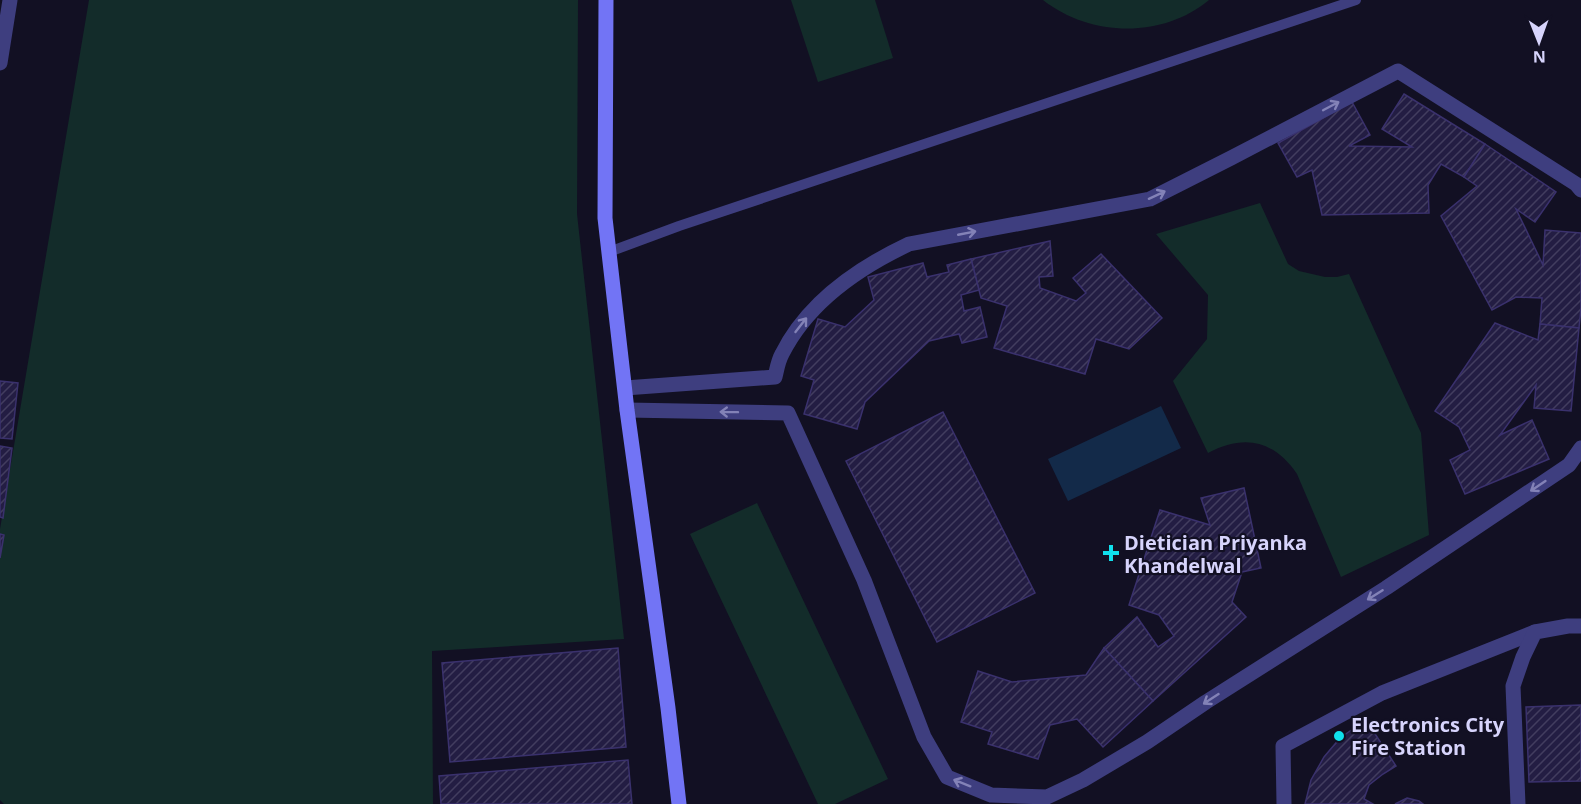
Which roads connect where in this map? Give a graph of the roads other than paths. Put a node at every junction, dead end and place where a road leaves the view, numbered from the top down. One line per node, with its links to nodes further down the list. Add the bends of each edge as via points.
1 (10, 0): 4 (street)
2 (606, 0): 6 (street, via 605,218)
3 (1356, 0): 6 (lane)
4 (0, 63)
5 (1581, 190): 7 (street, one-way to 5, via 775,377 781,356 813,310 882,257 909,244 1150,199 1398,71)
6 (609, 252): 7 (street)
7 (625, 388): 8 (street)
8 (627, 410): 9 (street, one-way to 8, via 1569,465 1148,742 1047,797 991,795 947,777 924,737 864,580 788,412); 12 (street)
9 (1581, 448)
10 (1581, 626): 11 (street)
11 (1535, 632): 13 (street, via 1382,693 1283,746); 14 (street, via 1513,686)
12 (679, 804)
13 (1284, 804)
14 (1518, 804)

